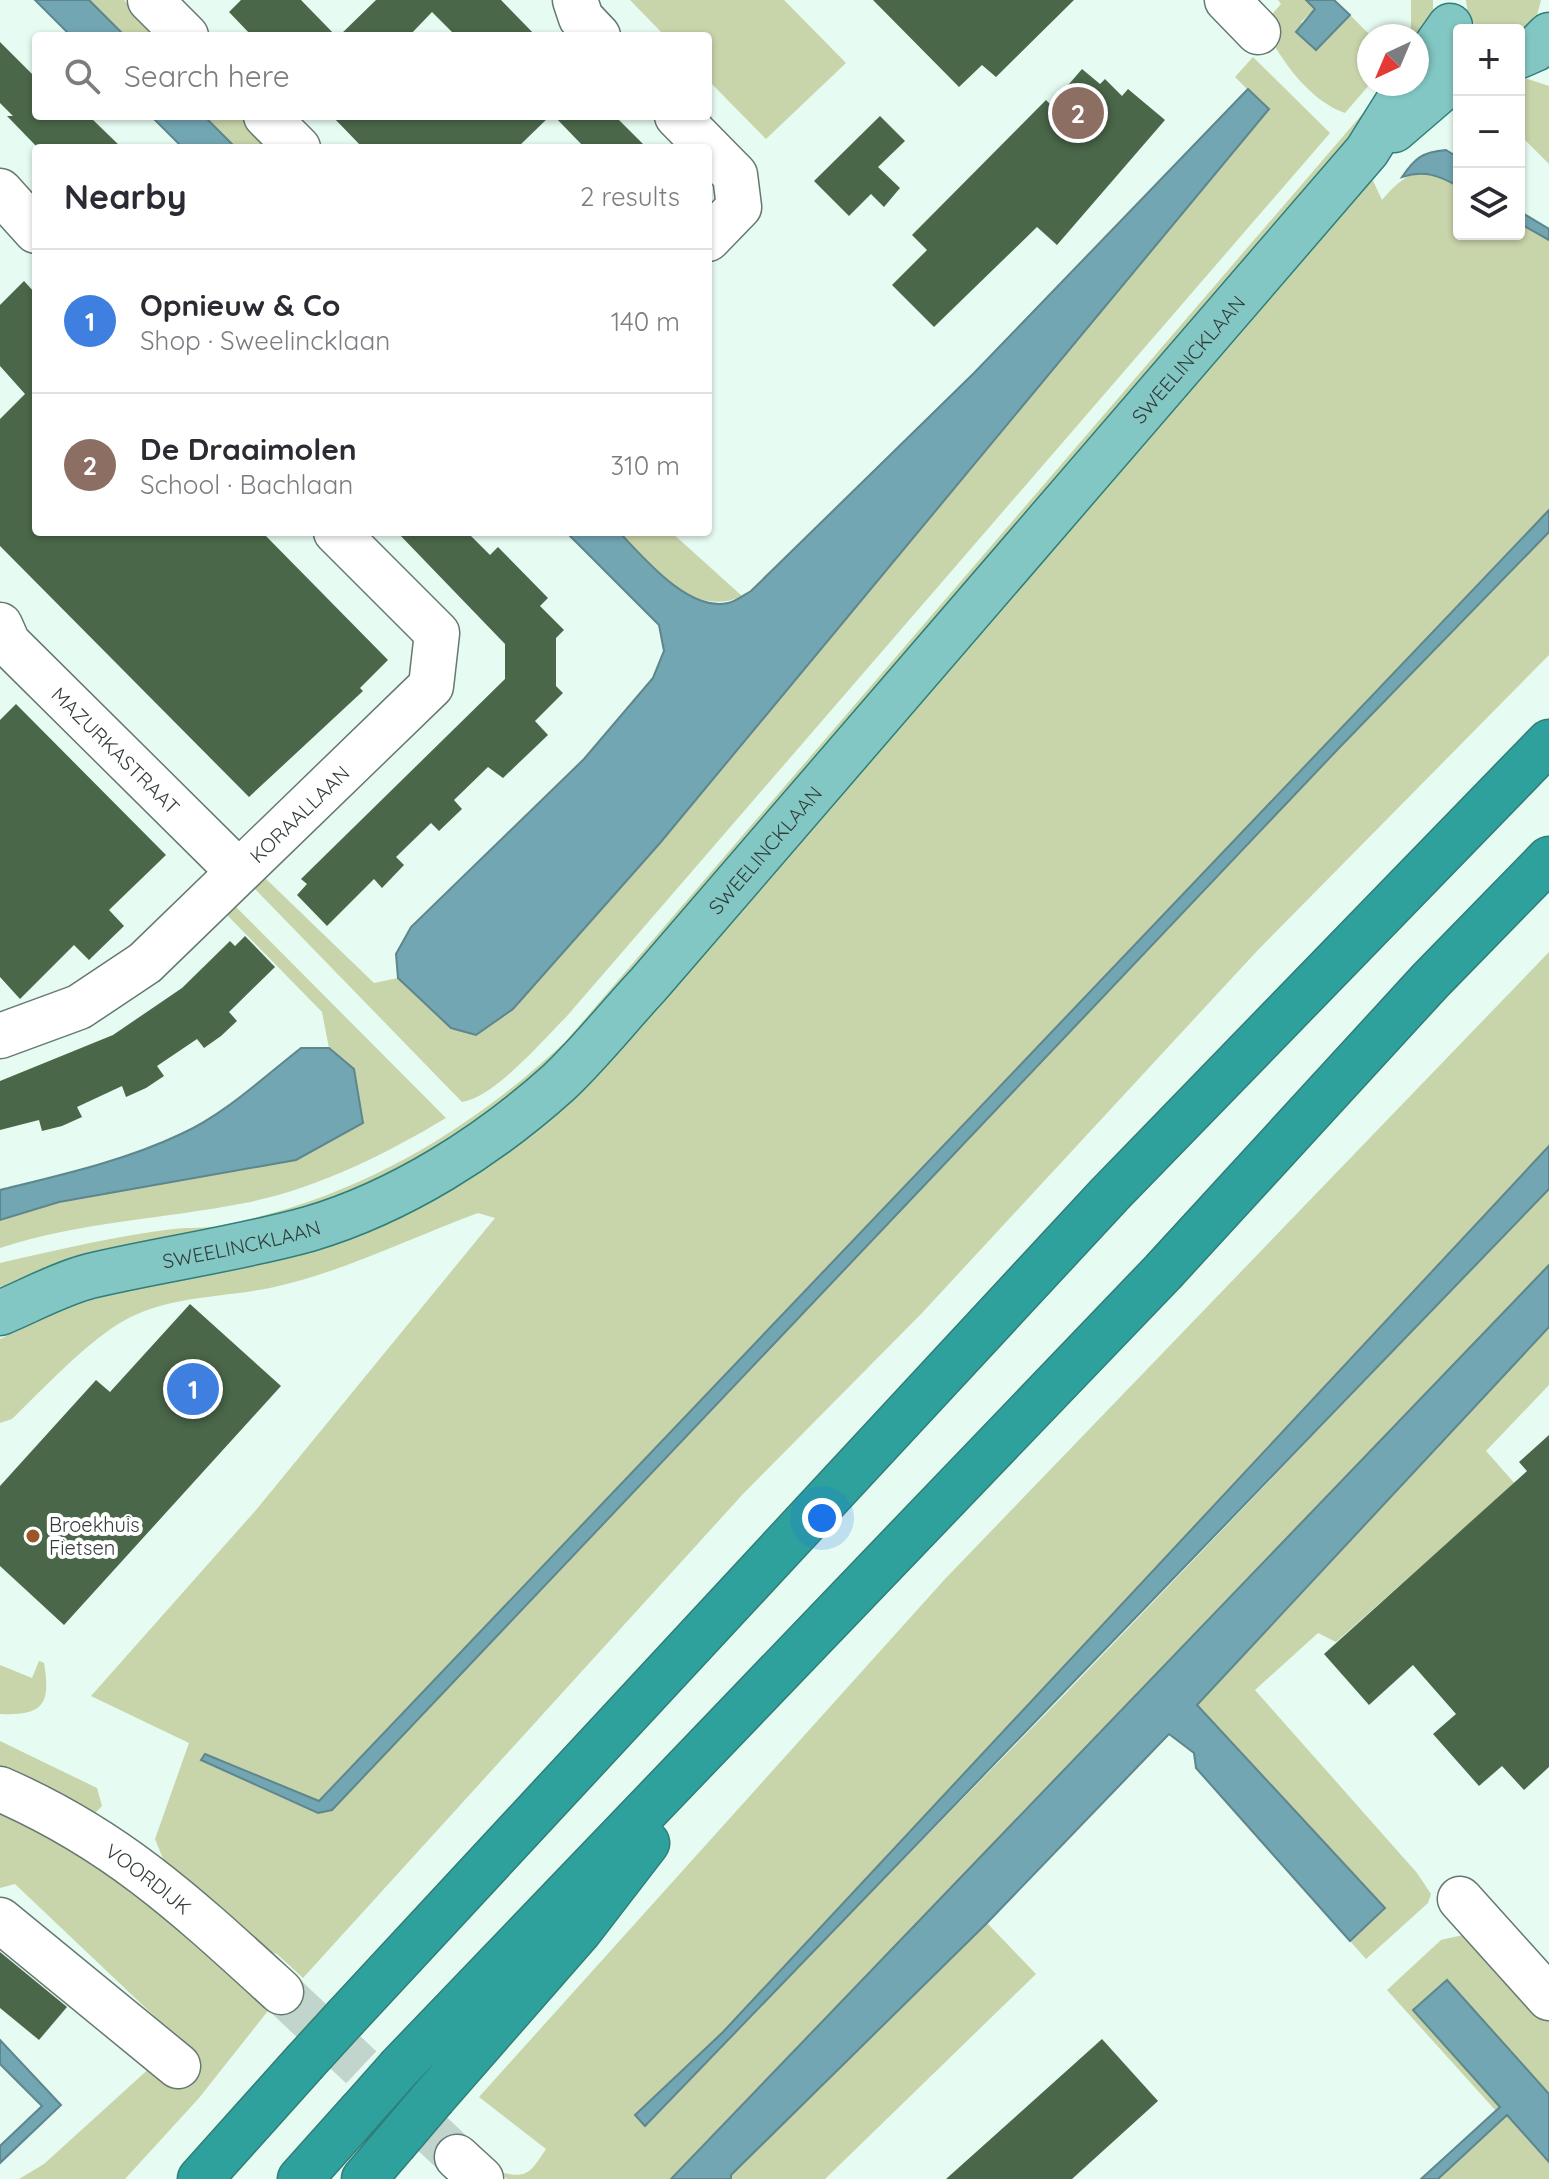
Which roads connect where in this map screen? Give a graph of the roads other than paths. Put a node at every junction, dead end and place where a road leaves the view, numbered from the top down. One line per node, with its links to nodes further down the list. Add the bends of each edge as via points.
1 (150, 0): 5 (street)
2 (575, 0): 6 (street, via 581,18)
3 (1227, 0): 7 (street)
4 (1451, 22): 8 (main road)
5 (182, 32)
6 (594, 32)
7 (1258, 32)
8 (1429, 55)
9 (1453, 79): 15 (main road, SWEELINCKLAAN)
10 (1401, 96): 15 (main road, SWEELINCKLAAN)
11 (270, 120): 13 (street)
12 (681, 120): 14 (street)
13 (294, 144)
14 (705, 144)
15 (1367, 151): 24 (main road, SWEELINCKLAAN, via 560,1081 459,1158 408,1188 325,1222 214,1252 87,1277)
16 (712, 152): 17 (street, via 735,175 739,207)
17 (712, 235)
18 (340, 536): 22 (street, KORAALLAAN, via 437,633 431,686)
19 (3, 639): 22 (street, MAZURKASTRAAT)
20 (1549, 742): 32 (highway, bridge, via 1110,1194)
21 (1549, 859): 25 (highway)
22 (238, 871): 23 (street, KORAALLAAN, via 145,963 79,1007)
23 (0, 1036)
24 (0, 1313)
25 (770, 1683): 33 (highway, bridge, via 482,1978); 34 (highway, bridge, via 580,1930)
26 (0, 1789): 29 (street, VOORDIJK, via 118,1851)
27 (1460, 1899): 30 (street)
28 (0, 1920): 31 (street)
29 (281, 1992)
30 (1549, 1998)
31 (178, 2066)
32 (200, 2179)
33 (300, 2179)
34 (364, 2179)

